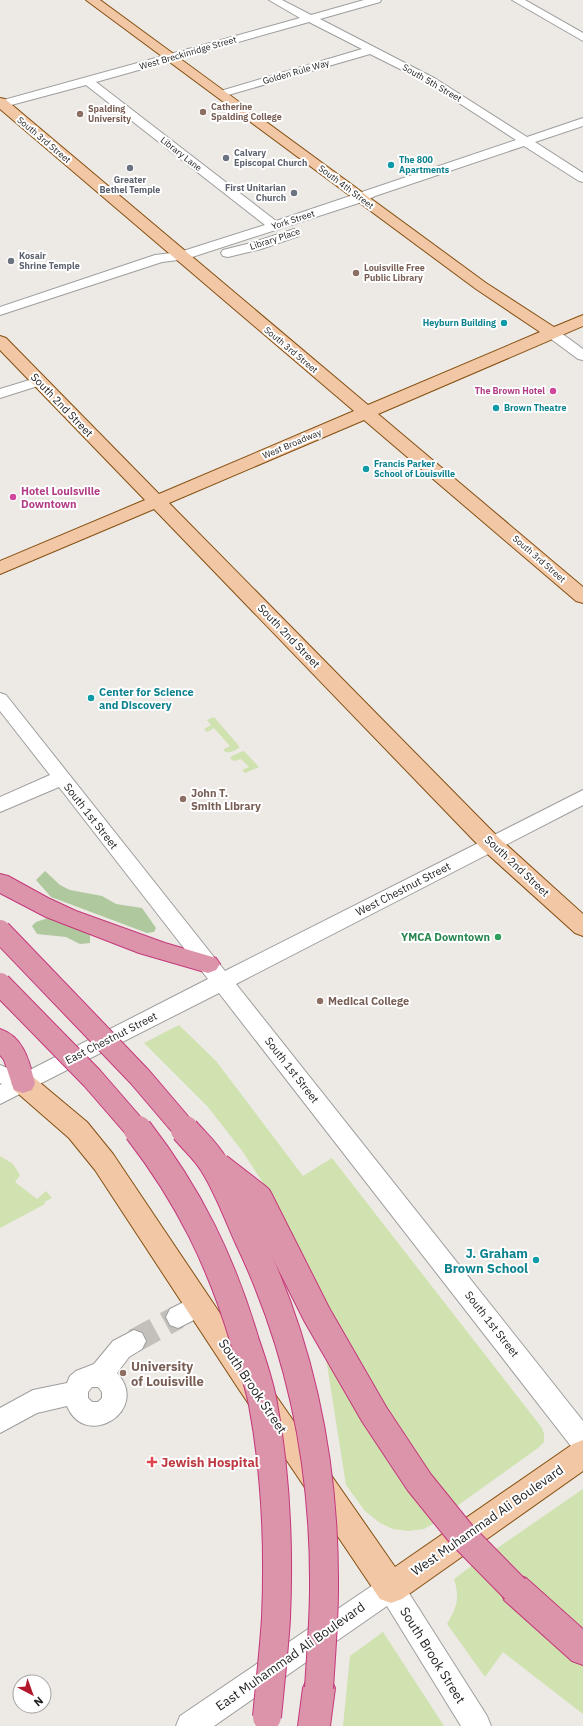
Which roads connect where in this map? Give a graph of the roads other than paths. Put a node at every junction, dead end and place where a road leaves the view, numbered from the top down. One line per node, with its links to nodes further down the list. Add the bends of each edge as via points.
1 (92, 0): 8 (main road, South 4th Street)
2 (274, 0): 5 (street, South 5th Street)
3 (376, 0): 5 (street, West Breckinridge Street)
4 (517, 0): 6 (street)
5 (311, 18): 7 (street, South 5th Street); 8 (street, West Breckinridge Street)
6 (583, 38)
7 (371, 50): 10 (street, Golden Rule Way); 13 (street, South 5th Street, via 432,81)
8 (171, 58): 9 (street, West Breckinridge Street); 10 (main road, South 4th Street)
9 (88, 81): 11 (street, West Breckinridge Street); 17 (street, Library Lane)
10 (221, 94): 15 (main road, South 4th Street)
11 (1, 104): 19 (main road, South 3rd Street)
12 (583, 122): 13 (street, York Street)
13 (526, 141): 14 (street, South 5th Street); 15 (street, York Street)
14 (583, 178)
15 (361, 198): 16 (street, via 344,213); 17 (street, York Street); 22 (main road, South 4th Street)
16 (325, 223)
17 (274, 226): 19 (street, York Street)
18 (303, 230): 19 (street, Library Place, via 237,252 210,256)
19 (181, 256): 20 (street, York Street, via 160,258); 27 (main road, South 3rd Street)
20 (0, 311)
21 (583, 320): 22 (main road, West Broadway)
22 (552, 333): 24 (street, South 4th Street); 27 (main road, West Broadway)
23 (0, 341): 25 (main road, South 2nd Street)
24 (583, 356)
25 (39, 381): 26 (street); 28 (main road, South 2nd Street)
26 (0, 394)
27 (366, 412): 28 (main road, West Broadway); 30 (main road, South 3rd Street)
28 (157, 501): 29 (main road, West Broadway); 35 (main road, South 2nd Street)
29 (0, 568)
30 (583, 597)
31 (0, 699): 32 (street, South 1st Street)
32 (61, 778): 34 (street); 39 (street, South 1st Street)
33 (583, 797): 35 (street, West Chestnut Street)
34 (0, 805)
35 (491, 844): 37 (main road, South 2nd Street); 40 (street, West Chestnut Street)
36 (2, 883): 39 (highway, via 60,914 161,952)
37 (583, 926)
38 (0, 931): 46 (highway, bridge, via 140,1077)
39 (208, 964): 40 (street, South 1st Street)
40 (223, 981): 44 (street, East Chestnut Street); 51 (street, South 1st Street)
41 (0, 984): 55 (highway, bridge, via 112,1100 140,1133 175,1181 204,1233 235,1305 264,1412 276,1520 276,1604)
42 (0, 1039): 44 (highway, via 15,1055)
43 (0, 1074): 44 (street, South Brook Street)
44 (23, 1083): 45 (street, East Chestnut Street); 53 (main road, South Brook Street, via 78,1130 115,1178 188,1311)
45 (0, 1095)
46 (214, 1164): 54 (highway, bridge, via 258,1198 317,1315 374,1414 419,1482 461,1534 515,1589); 57 (highway, bridge, via 265,1272 286,1329 311,1428 321,1506 324,1588 319,1688)
47 (127, 1345): 48 (street)
48 (99, 1376): 49 (street, via 86,1378); 49 (street, via 111,1382 114,1388 110,1407 92,1414 86,1413 77,1405)
49 (75, 1393): 50 (street, via 33,1402)
50 (0, 1421)
51 (583, 1441)
52 (583, 1454): 53 (main road, West Muhammad Ali Boulevard)
53 (391, 1588): 56 (street, East Muhammad Ali Boulevard); 58 (street, South Brook Street)
54 (583, 1650)
55 (266, 1721)
56 (190, 1726)
57 (314, 1726)
58 (478, 1726)

